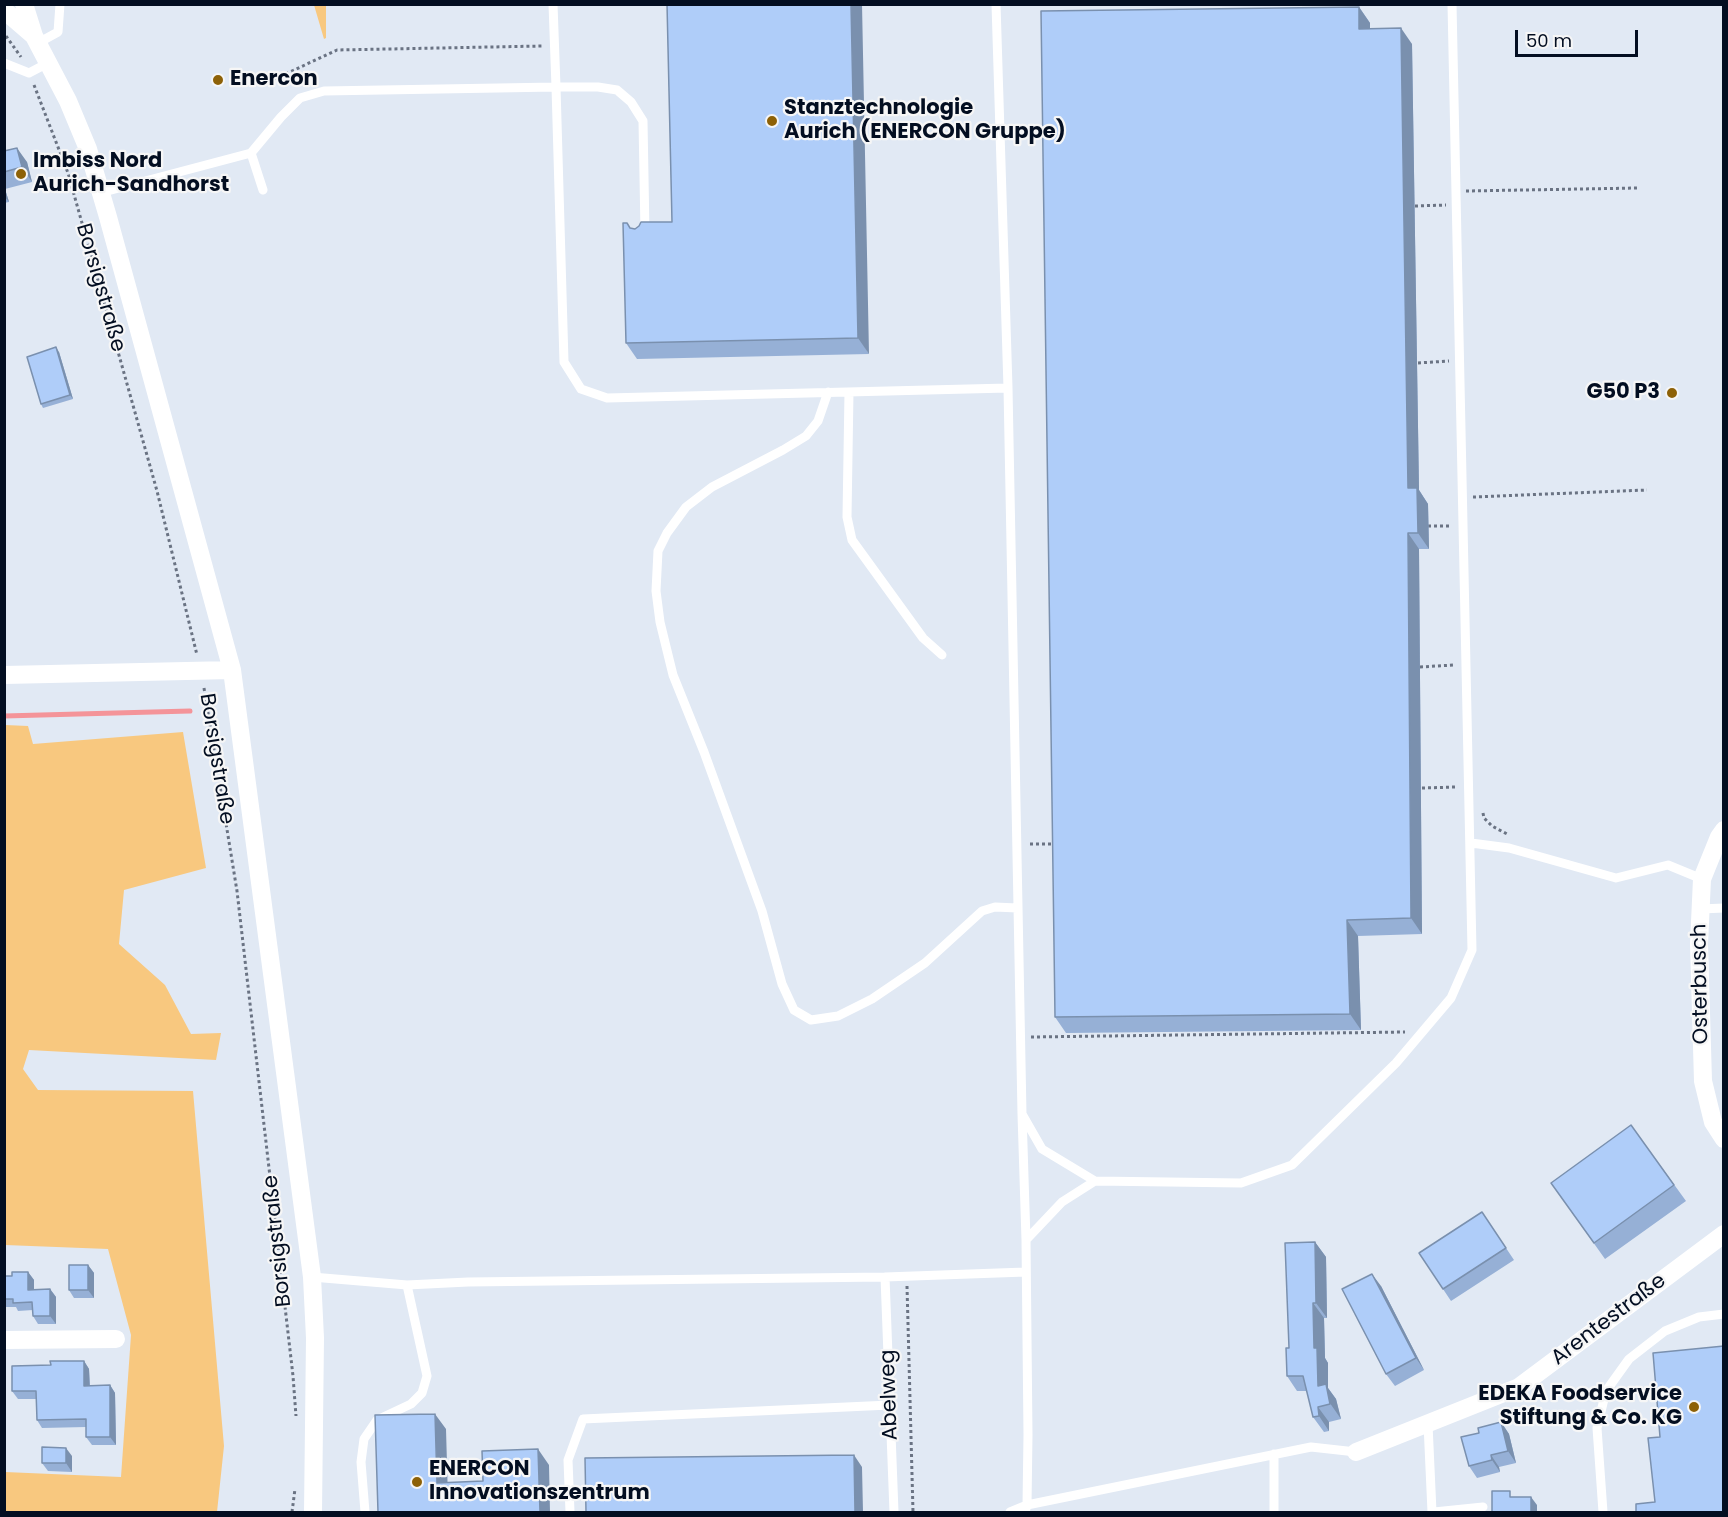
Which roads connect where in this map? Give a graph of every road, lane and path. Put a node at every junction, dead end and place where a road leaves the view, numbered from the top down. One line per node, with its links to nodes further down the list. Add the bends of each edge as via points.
1 (24, 4): 8 (street, Borsigstraße)
2 (60, 4): 8 (lane, via 58,32)
3 (553, 4): 9 (lane)
4 (996, 4): 25 (lane)
5 (1452, 4): 18 (lane)
6 (4, 10): 8 (street, Borsigstraße)
7 (4, 35): 12 (path, Borsigstraße, via 17,49)
8 (36, 40): 11 (street, Borsigstraße)
9 (554, 46): 13 (path, via 337,50); 14 (lane)
10 (4, 63): 12 (lane)
11 (48, 63): 12 (lane); 19 (street, Borsigstraße, via 88,149)
12 (29, 73): 36 (path, Borsigstraße, via 68,173 157,491)
13 (264, 84)
14 (556, 87): 15 (lane, via 324,91 300,98); 22 (lane, via 617,90 631,102 643,121); 26 (lane, via 564,362 581,389 607,398)
15 (251, 153): 17 (lane); 19 (lane)
16 (1638, 188): 18 (path)
17 (263, 190)
18 (1456, 191): 20 (lane)
19 (100, 193): 35 (street, Borsigstraße)
20 (1456, 205): 21 (path); 23 (lane)
21 (1415, 206)
22 (645, 238)
23 (1460, 361): 24 (path); 29 (lane)
24 (1418, 363)
25 (1008, 388): 27 (lane); 42 (lane)
26 (828, 392): 27 (lane); 45 (lane, via 818,421 806,435 712,487 686,507 658,551 656,591 673,675 762,911 782,984 794,1010 811,1020 838,1016 872,999 925,963 982,912 995,907)
27 (849, 392): 32 (lane, via 847,517 852,540 923,638)
28 (1647, 490): 29 (path)
29 (1463, 497): 30 (lane)
30 (1463, 525): 31 (path); 33 (lane)
31 (1428, 526)
32 (942, 655)
33 (1466, 665): 34 (path); 38 (lane)
34 (1420, 667)
35 (232, 670): 36 (street); 57 (street, Borsigstraße)
36 (201, 671): 37 (street); 64 (path, Borsigstraße, via 237,891)
37 (4, 675)
38 (1469, 787): 39 (path); 41 (lane)
39 (1422, 788)
40 (1724, 830): 44 (street, Osterbusch)
41 (1471, 843): 44 (lane, via 1509,849 1616,878 1668,865); 48 (lane, via 1472,950 1450,998)
42 (1016, 844): 43 (path); 45 (lane)
43 (1064, 844)
44 (1702, 879): 47 (street, Osterbusch)
45 (1017, 908): 49 (lane)
46 (1724, 908): 47 (lane)
47 (1701, 909): 51 (street, Osterbusch, via 1703,1082 1713,1122)
48 (1421, 1032): 49 (path); 52 (lane, via 1396,1063 1292,1165 1241,1183)
49 (1020, 1037): 50 (lane)
50 (1022, 1114): 52 (lane, via 1042,1149); 54 (lane)
51 (1724, 1139)
52 (1095, 1182): 54 (lane, via 1062,1202)
53 (1724, 1234): 65 (street, Arentestraße, via 1520,1387)
54 (1026, 1240): 55 (lane)
55 (1026, 1272): 56 (lane); 70 (lane)
56 (907, 1276): 58 (lane); 76 (path)
57 (312, 1277): 59 (lane); 72 (street, Borsigstraße)
58 (885, 1277): 59 (lane); 63 (lane, Abelweg)
59 (407, 1285): 73 (lane, via 427,1376 422,1393 411,1404 377,1420 364,1439 361,1462)
60 (1724, 1314): 80 (lane, via 1699,1317 1665,1330 1629,1359 1605,1391 1598,1428)
61 (116, 1339): 62 (street)
62 (4, 1340)
63 (890, 1404): 74 (lane, via 584,1419 568,1460); 75 (lane, Abelweg)
64 (296, 1421)
65 (1428, 1424): 66 (street, Arentestraße); 79 (lane)
66 (1356, 1452): 67 (lane, via 1311,1447)
67 (1274, 1454): 70 (lane); 78 (lane)
68 (295, 1487): 71 (path)
69 (1483, 1507): 79 (lane)
70 (1026, 1509): 77 (lane)
71 (292, 1512)
72 (313, 1512)
73 (365, 1512)
74 (570, 1512)
75 (894, 1512)
76 (913, 1512)
77 (1010, 1512)
78 (1274, 1512)
79 (1433, 1512)
80 (1603, 1512)

